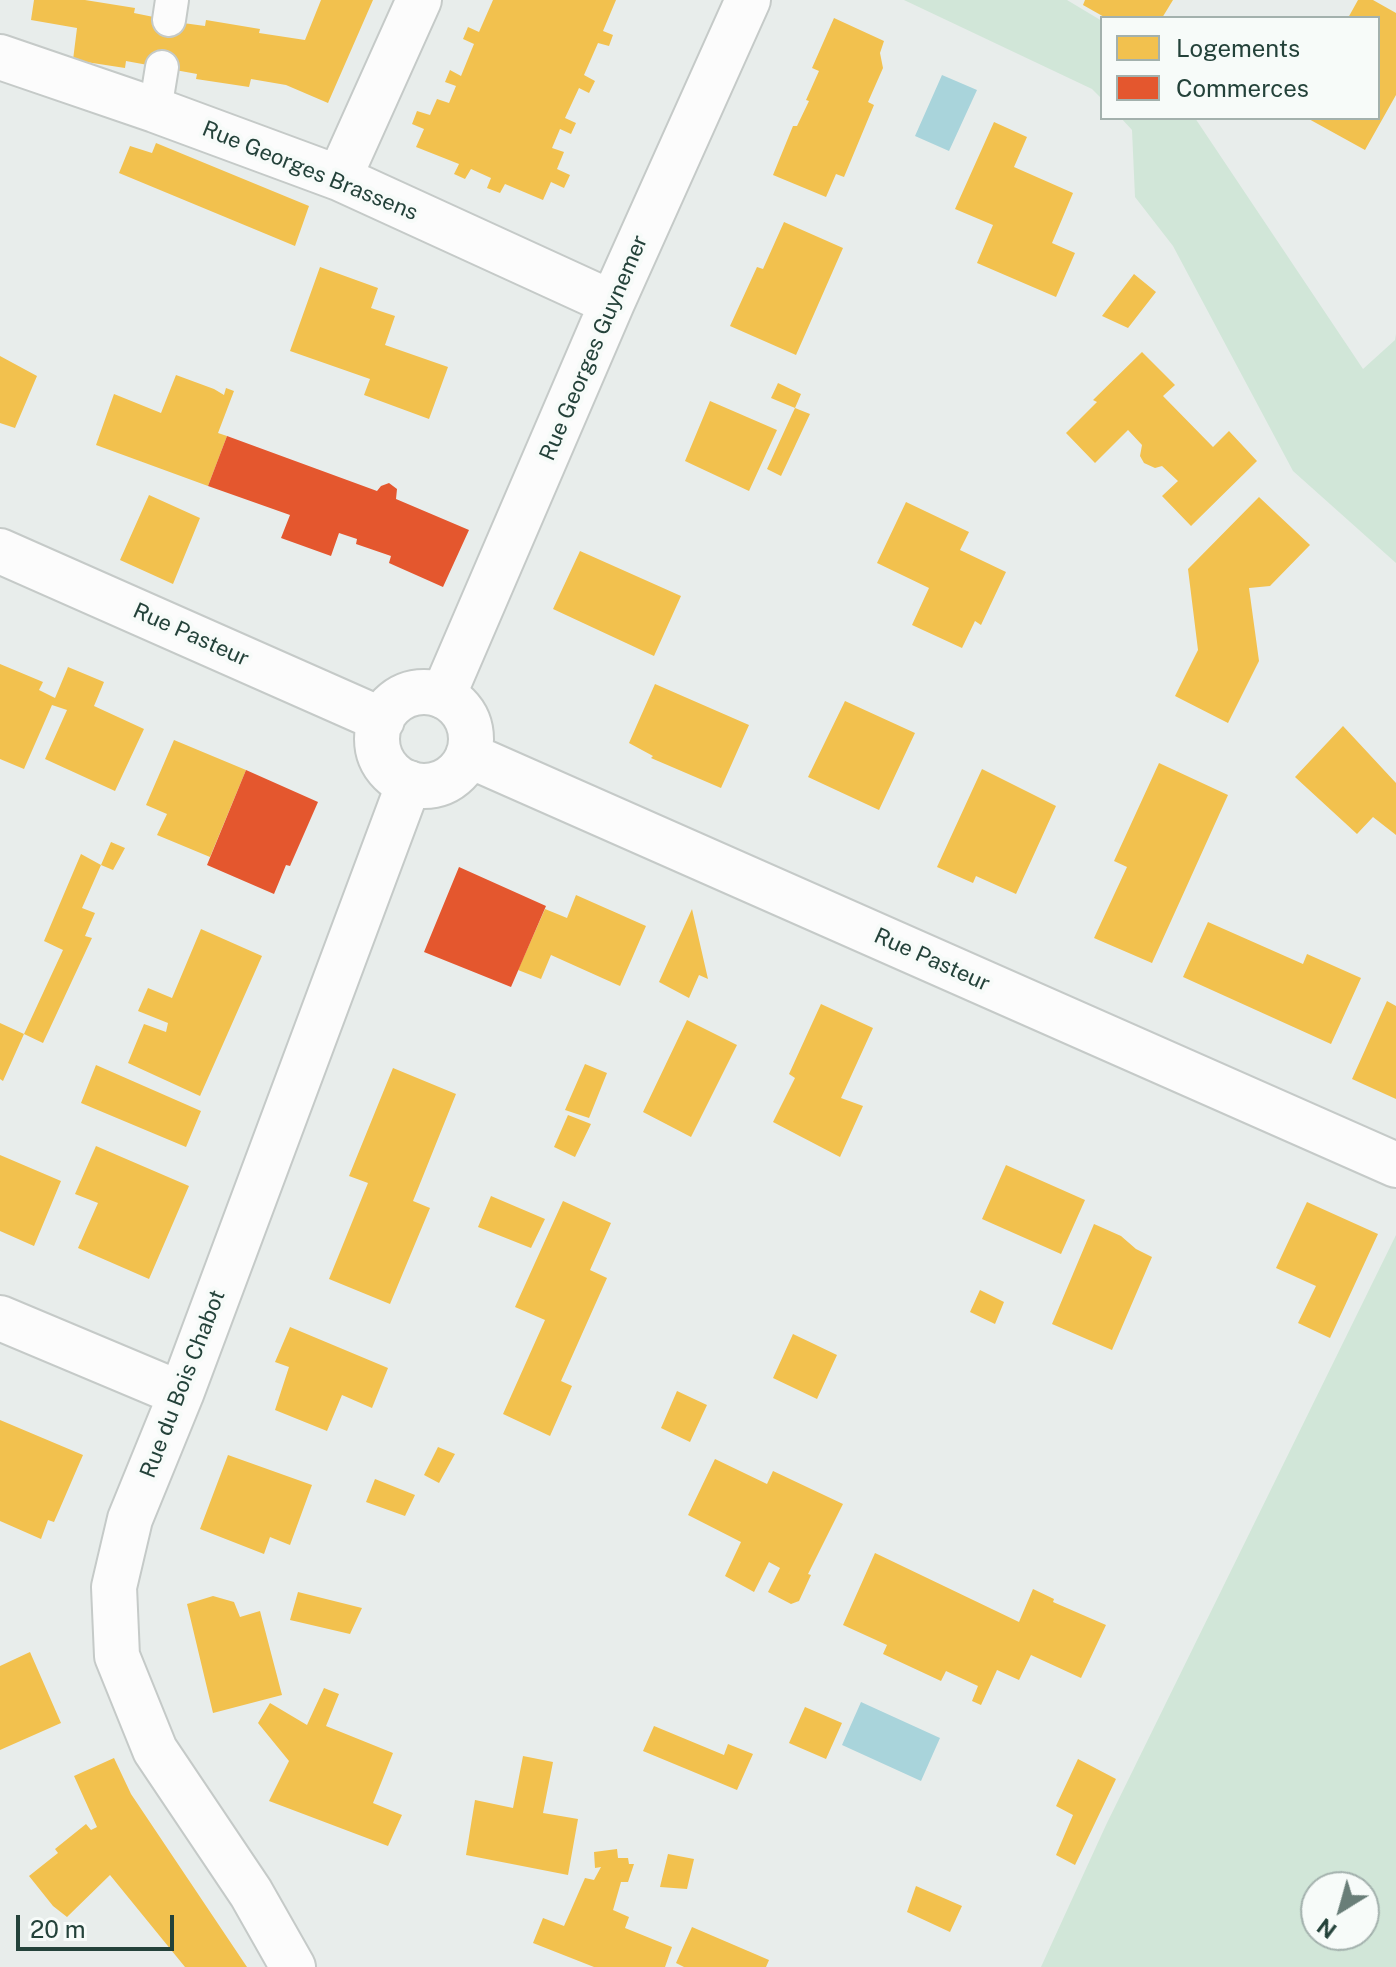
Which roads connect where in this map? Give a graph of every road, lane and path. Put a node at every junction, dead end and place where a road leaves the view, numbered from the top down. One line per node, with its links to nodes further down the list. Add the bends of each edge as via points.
1 (419, 0): 6 (street)
2 (748, 0): 7 (street, Rue Georges Guynemer)
3 (0, 57): 5 (street, Rue Georges Brassens)
4 (162, 67): 5 (lane)
5 (155, 110): 6 (street, Rue Georges Brassens)
6 (339, 178): 7 (street, Rue Georges Brassens)
7 (612, 303): 9 (street, Rue Georges Guynemer)
8 (0, 551): 10 (street, Rue Pasteur)
9 (443, 696): 10 (street, via 410,695 395,703); 11 (street, via 467,720)
10 (382, 720): 12 (street, via 378,745 383,762)
11 (468, 755): 12 (street, via 456,774 439,784); 13 (street, Rue Pasteur)
12 (409, 783): 15 (street, Rue du Bois Chabot)
13 (1396, 1165)
14 (0, 1318): 15 (street)
15 (181, 1394): 16 (street, Rue du Bois Chabot, via 130,1519 114,1587 117,1656 155,1750 251,1893)
16 (293, 1967)

